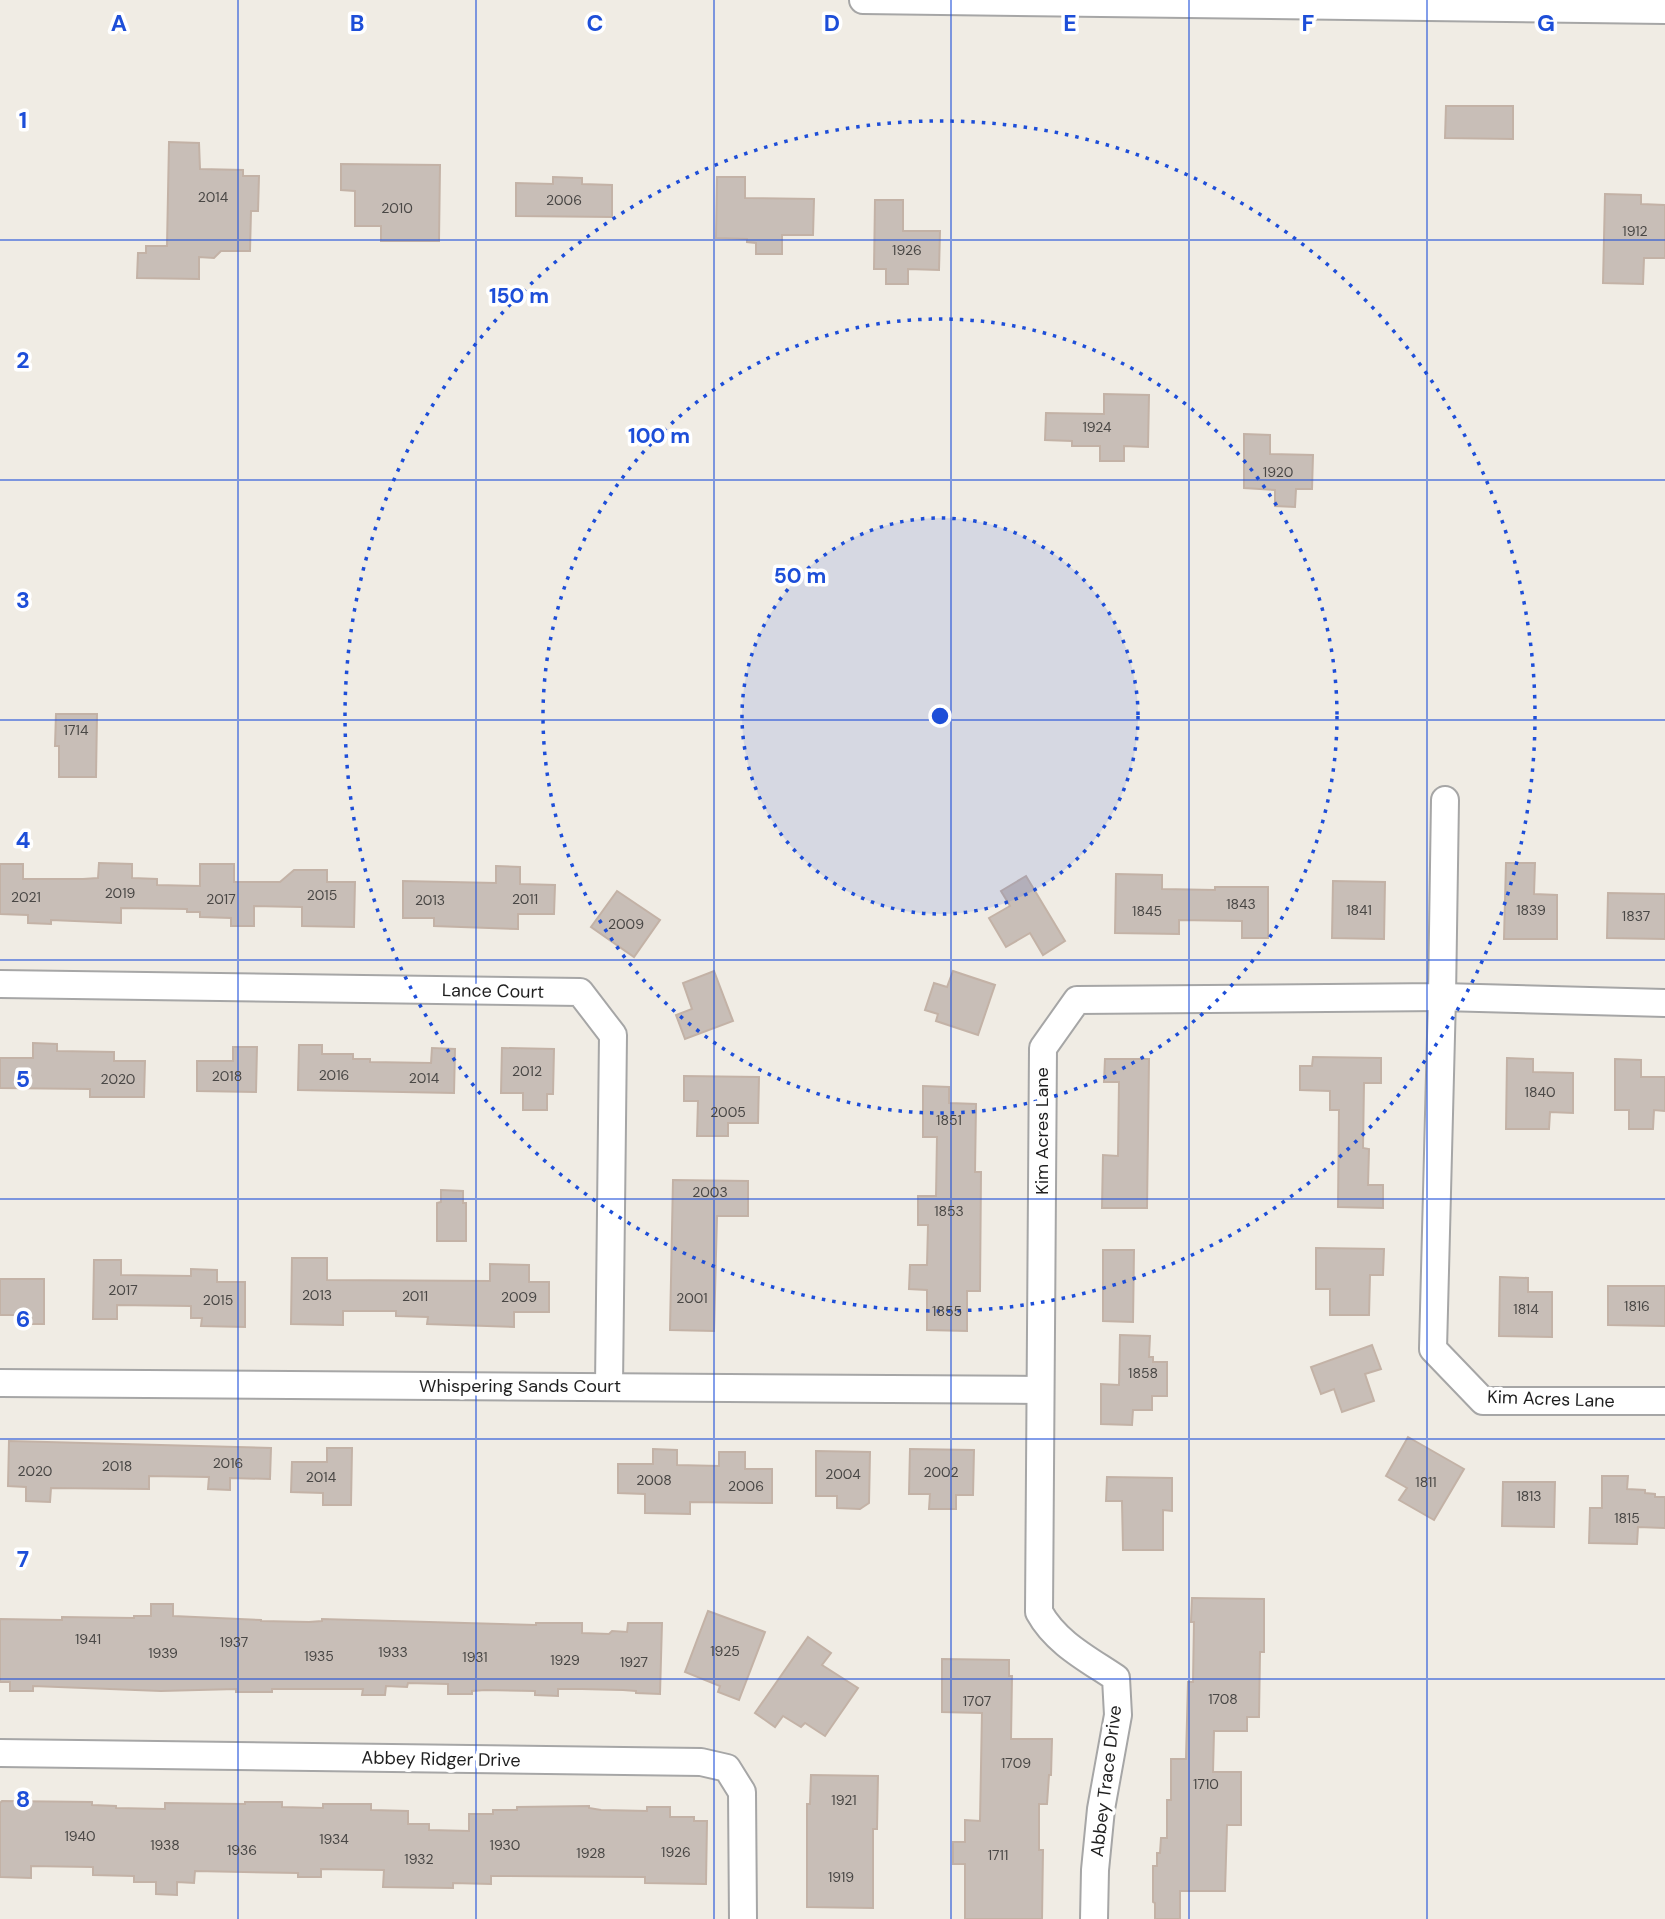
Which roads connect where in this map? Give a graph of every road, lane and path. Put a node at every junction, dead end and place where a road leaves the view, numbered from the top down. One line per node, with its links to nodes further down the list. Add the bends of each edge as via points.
1 (863, 0): 2 (street)
2 (1665, 10)
3 (1445, 800): 5 (street, Kim Acres Lane)
4 (0, 984): 8 (street, Lance Court, via 580,992 613,1035)
5 (1442, 997): 6 (street, Kim Acres Lane); 9 (street, Kim Acres Lane, via 1077,1000 1042,1048); 10 (street, Kim Acres Lane, via 1433,1349 1483,1401)
6 (1665, 1003)
7 (0, 1383): 8 (street, Whispering Sands Court)
8 (609, 1386): 9 (street, Whispering Sands Court)
9 (1040, 1390): 11 (street, Kim Acres Lane)
10 (1665, 1401)
11 (1038, 1596): 14 (street, Abbey Trace Drive, via 1038,1612 1047,1627 1116,1678 1118,1715 1101,1809)
12 (0, 1753): 13 (street, Abbey Ridger Drive, via 701,1762 727,1768 742,1792)
13 (743, 1919)
14 (1094, 1919)

